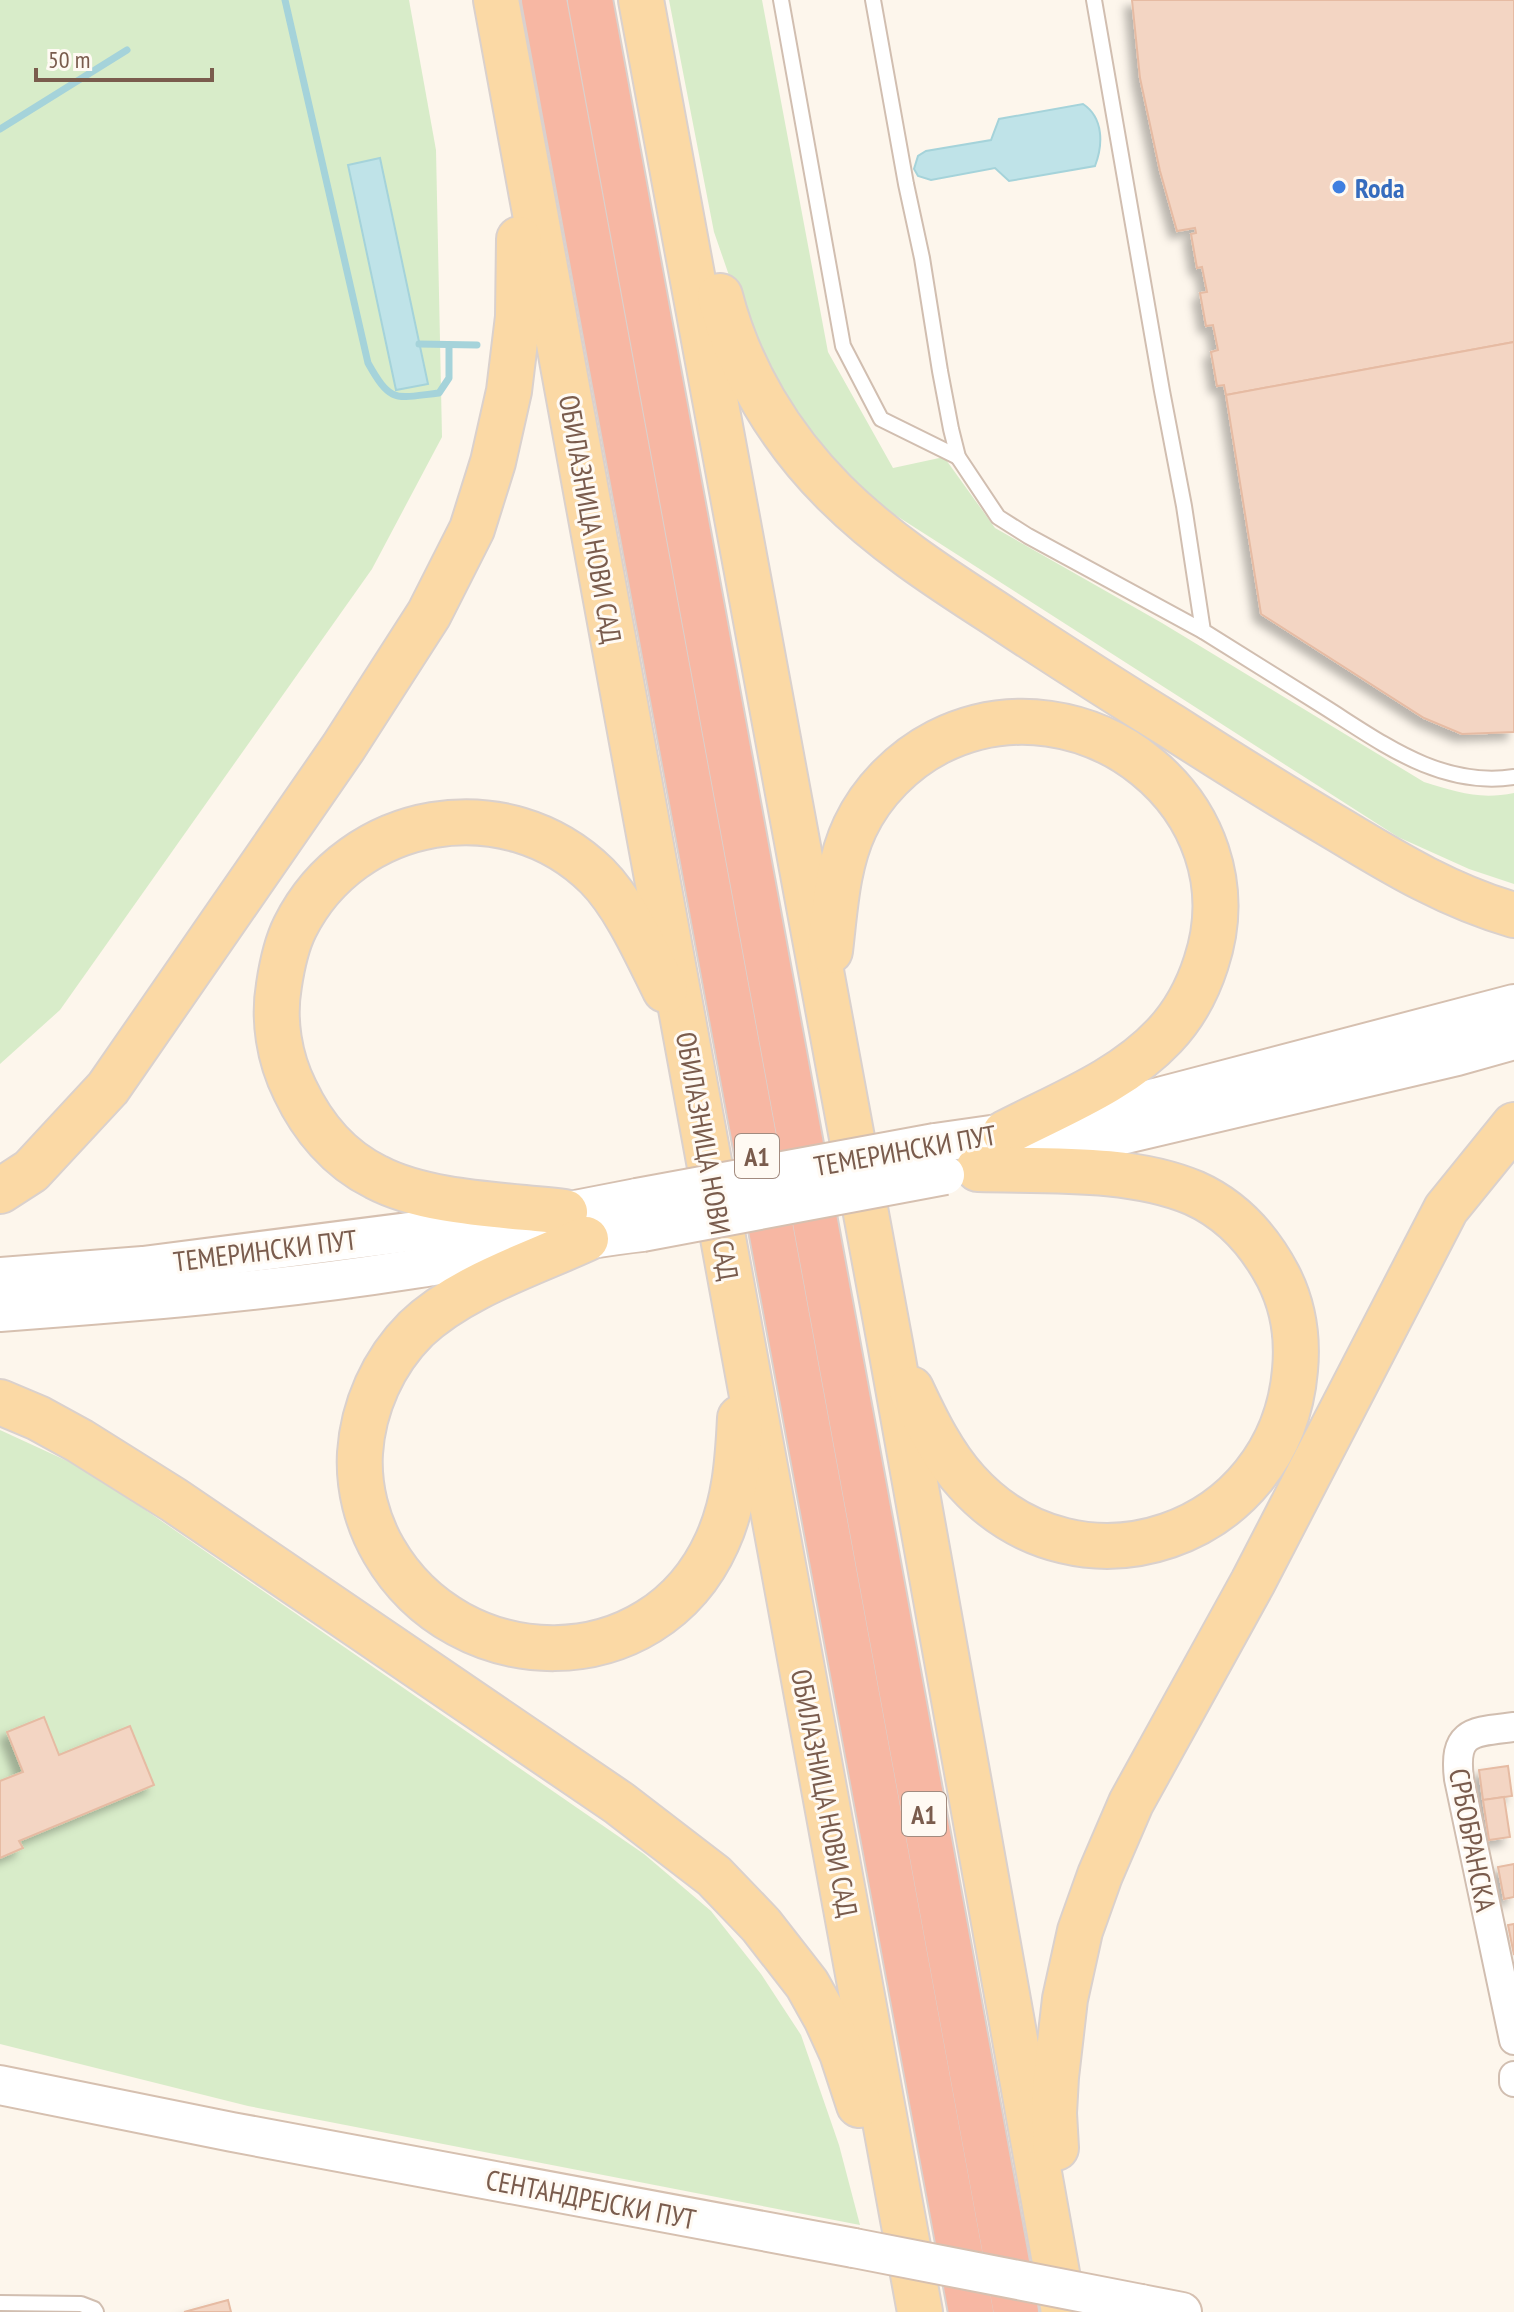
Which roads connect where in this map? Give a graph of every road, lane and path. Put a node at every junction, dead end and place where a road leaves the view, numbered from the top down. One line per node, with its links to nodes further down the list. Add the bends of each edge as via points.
1 (496, 0): 8 (main road, ОБИЛАЗНИЦА НОВИ САД)
2 (544, 0): 36 (highway, A1)
3 (590, 0): 37 (highway, A1)
4 (641, 0): 9 (main road)
5 (781, 0): 10 (lane, via 843,346 881,419)
6 (873, 0): 10 (lane)
7 (1094, 0): 11 (lane)
8 (521, 139): 16 (main road, ОБИЛАЗНИЦА НОВИ САД); 21 (main road, via 518,317 509,391 472,529 429,614 343,748 108,1088 31,1171)
9 (674, 168): 13 (main road, via 753,382 794,447 857,514 912,560 1296,805 1417,876); 14 (main road)
10 (958, 457): 11 (lane, via 998,517)
11 (1203, 631): 12 (lane, via 1401,755 1449,774)
12 (1514, 777)
13 (1514, 915)
14 (825, 995): 19 (main road, via 848,846 875,795 910,760 961,732 1025,721 1090,733 1143,763 1182,804 1209,865 1215,913 1201,979 1180,1017 1139,1058); 25 (main road)
15 (1514, 1004): 19 (main road, ТЕМЕРИНСКИ ПУТ)
16 (686, 1031): 22 (main road, via 614,896 559,847 518,829 452,821 382,841 331,877 295,928 278,993 283,1059 313,1123 335,1147 359,1168 396,1186); 26 (main road, ОБИЛАЗНИЦА НОВИ САД)
17 (1514, 1040): 20 (main road, ТЕМЕРИНСКИ ПУТ)
18 (1514, 1125): 32 (main road, via 1446,1209 1247,1594 1131,1803 1100,1875 1080,1931 1057,2050)
19 (1005, 1133): 20 (main road, ТЕМЕРИНСКИ ПУТ)
20 (952, 1162): 22 (main road, ТЕМЕРИНСКИ ПУТ, bridge); 25 (main road, via 1145,1179 1222,1209 1247,1230 1271,1262 1288,1300 1296,1340 1286,1419 1271,1452 1242,1489 1205,1519 1167,1537 1117,1547 1084,1546 1004,1515 966,1481 927,1421)
21 (0, 1191)
22 (576, 1225): 23 (main road, ТЕМЕРИНСКИ ПУТ); 24 (main road, ТЕМЕРИНСКИ ПУТ, via 407,1270 262,1290); 26 (main road, via 499,1278 432,1315 396,1353 373,1394 361,1444 366,1511 390,1561 440,1614 489,1639 556,1649 621,1636 665,1608 705,1564 725,1522 737,1469)
23 (0, 1277)
24 (0, 1312)
25 (890, 1343): 32 (main road)
26 (742, 1351): 31 (main road, ОБИЛАЗНИЦА НОВИ САД)
27 (0, 1402): 31 (main road, via 80,1441 174,1500 619,1803 714,1876 785,1953 826,2018 857,2098 878,2177)
28 (1514, 1727): 29 (street, СРБОБРАНСКА, via 1476,1732 1461,1743 1456,1758)
29 (1514, 2040)
30 (0, 2085): 39 (main road, СЕНТАНДРЕЈСКИ ПУТ, bridge)
31 (903, 2223): 35 (main road, ОБИЛАЗНИЦА НОВИ САД)
32 (1055, 2267): 38 (main road)
33 (0, 2303): 34 (lane, via 81,2304)
34 (96, 2312)
35 (920, 2312)
36 (971, 2312)
37 (1016, 2312)
38 (1064, 2312)
39 (1182, 2312)

